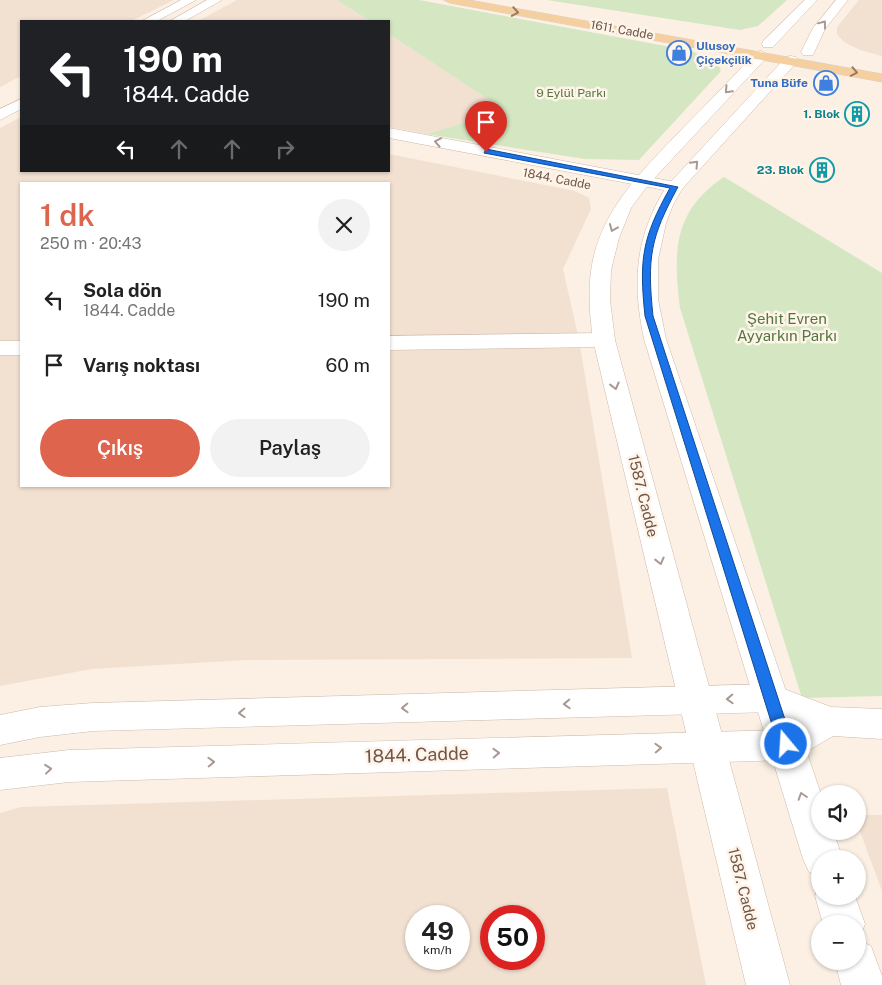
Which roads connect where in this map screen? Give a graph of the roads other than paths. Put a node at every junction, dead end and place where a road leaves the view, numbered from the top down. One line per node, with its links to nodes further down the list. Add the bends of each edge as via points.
1 (190, 0): 7 (main road)
2 (216, 0): 8 (main road)
3 (450, 0): 10 (main road, 1611. Cadde, one-way to 10)
4 (511, 0): 9 (main road, 1611. Cadde)
5 (811, 0): 10 (main road, 1587. Cadde)
6 (842, 0): 10 (main road, 1587. Cadde, one-way to 6, via 819,28)
7 (150, 20)
8 (178, 20)
9 (728, 37)
10 (780, 49): 11 (main road, 1611. Cadde); 12 (main road, 1611. Cadde, one-way to 12); 17 (main road, 1587. Cadde, one-way to 17); 18 (main road, 1587. Cadde, one-way to 10)
11 (882, 65)
12 (882, 78)
13 (20, 102): 14 (main road)
14 (6, 109)
15 (390, 133): 17 (main road, 1844. Cadde, one-way to 15)
16 (390, 146): 17 (main road, 1844. Cadde)
17 (637, 187): 18 (main road, 1844. Cadde); 19 (main road, 1587. Cadde, one-way to 19, via 614,225 604,252 599,300)
18 (670, 194): 23 (main road, 1587. Cadde, via 656,220 647,250 645,280 649,316)
19 (604, 340): 20 (main road); 24 (main road, 1587. Cadde, one-way to 24)
20 (390, 343)
21 (0, 348): 22 (main road)
22 (20, 348)
23 (771, 698): 24 (main road, one-way to 24); 25 (main road); 28 (main road, 1587. Cadde)
24 (695, 700): 27 (main road, one-way to 27, via 93,717); 29 (main road, 1587. Cadde)
25 (829, 721): 26 (main road); 28 (main road, 1844. Cadde)
26 (882, 724)
27 (0, 730)
28 (786, 744): 29 (main road, 1844. Cadde); 31 (main road, 1587. Cadde, one-way to 28)
29 (707, 746): 30 (main road, 1844. Cadde, one-way to 29, via 69,766); 33 (main road, 1587. Cadde)
30 (0, 774)
31 (819, 850)
32 (859, 970): 34 (main road)
33 (768, 985)
34 (863, 985)

